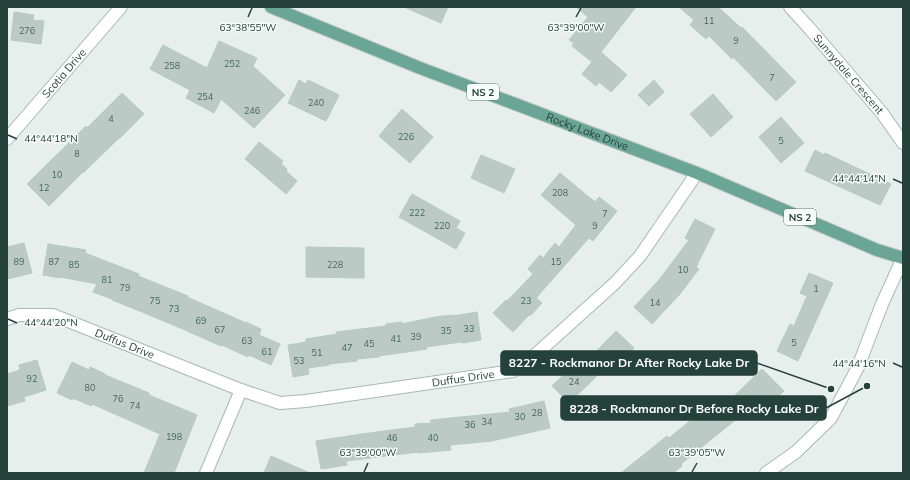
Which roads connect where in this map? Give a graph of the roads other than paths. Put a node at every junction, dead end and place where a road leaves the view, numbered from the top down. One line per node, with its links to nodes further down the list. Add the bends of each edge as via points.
1 (121, 7): 4 (street, Scotia Drive)
2 (271, 7): 6 (main road, Rocky Lake Drive / NS 2, via 420,68)
3 (790, 7): 5 (street, Sunnydale Crescent, via 882,113)
4 (7, 139)
5 (903, 143)
6 (697, 173): 7 (main road, Rocky Lake Drive / NS 2, via 878,250); 9 (street, Duffus Drive, via 640,256 615,283 534,356 513,371 280,403)
7 (903, 258): 11 (street, via 858,367 830,418 796,452)
8 (7, 319): 9 (street, Duffus Drive, via 19,315 53,315)
9 (241, 390): 10 (street)
10 (206, 473)
11 (766, 473)

